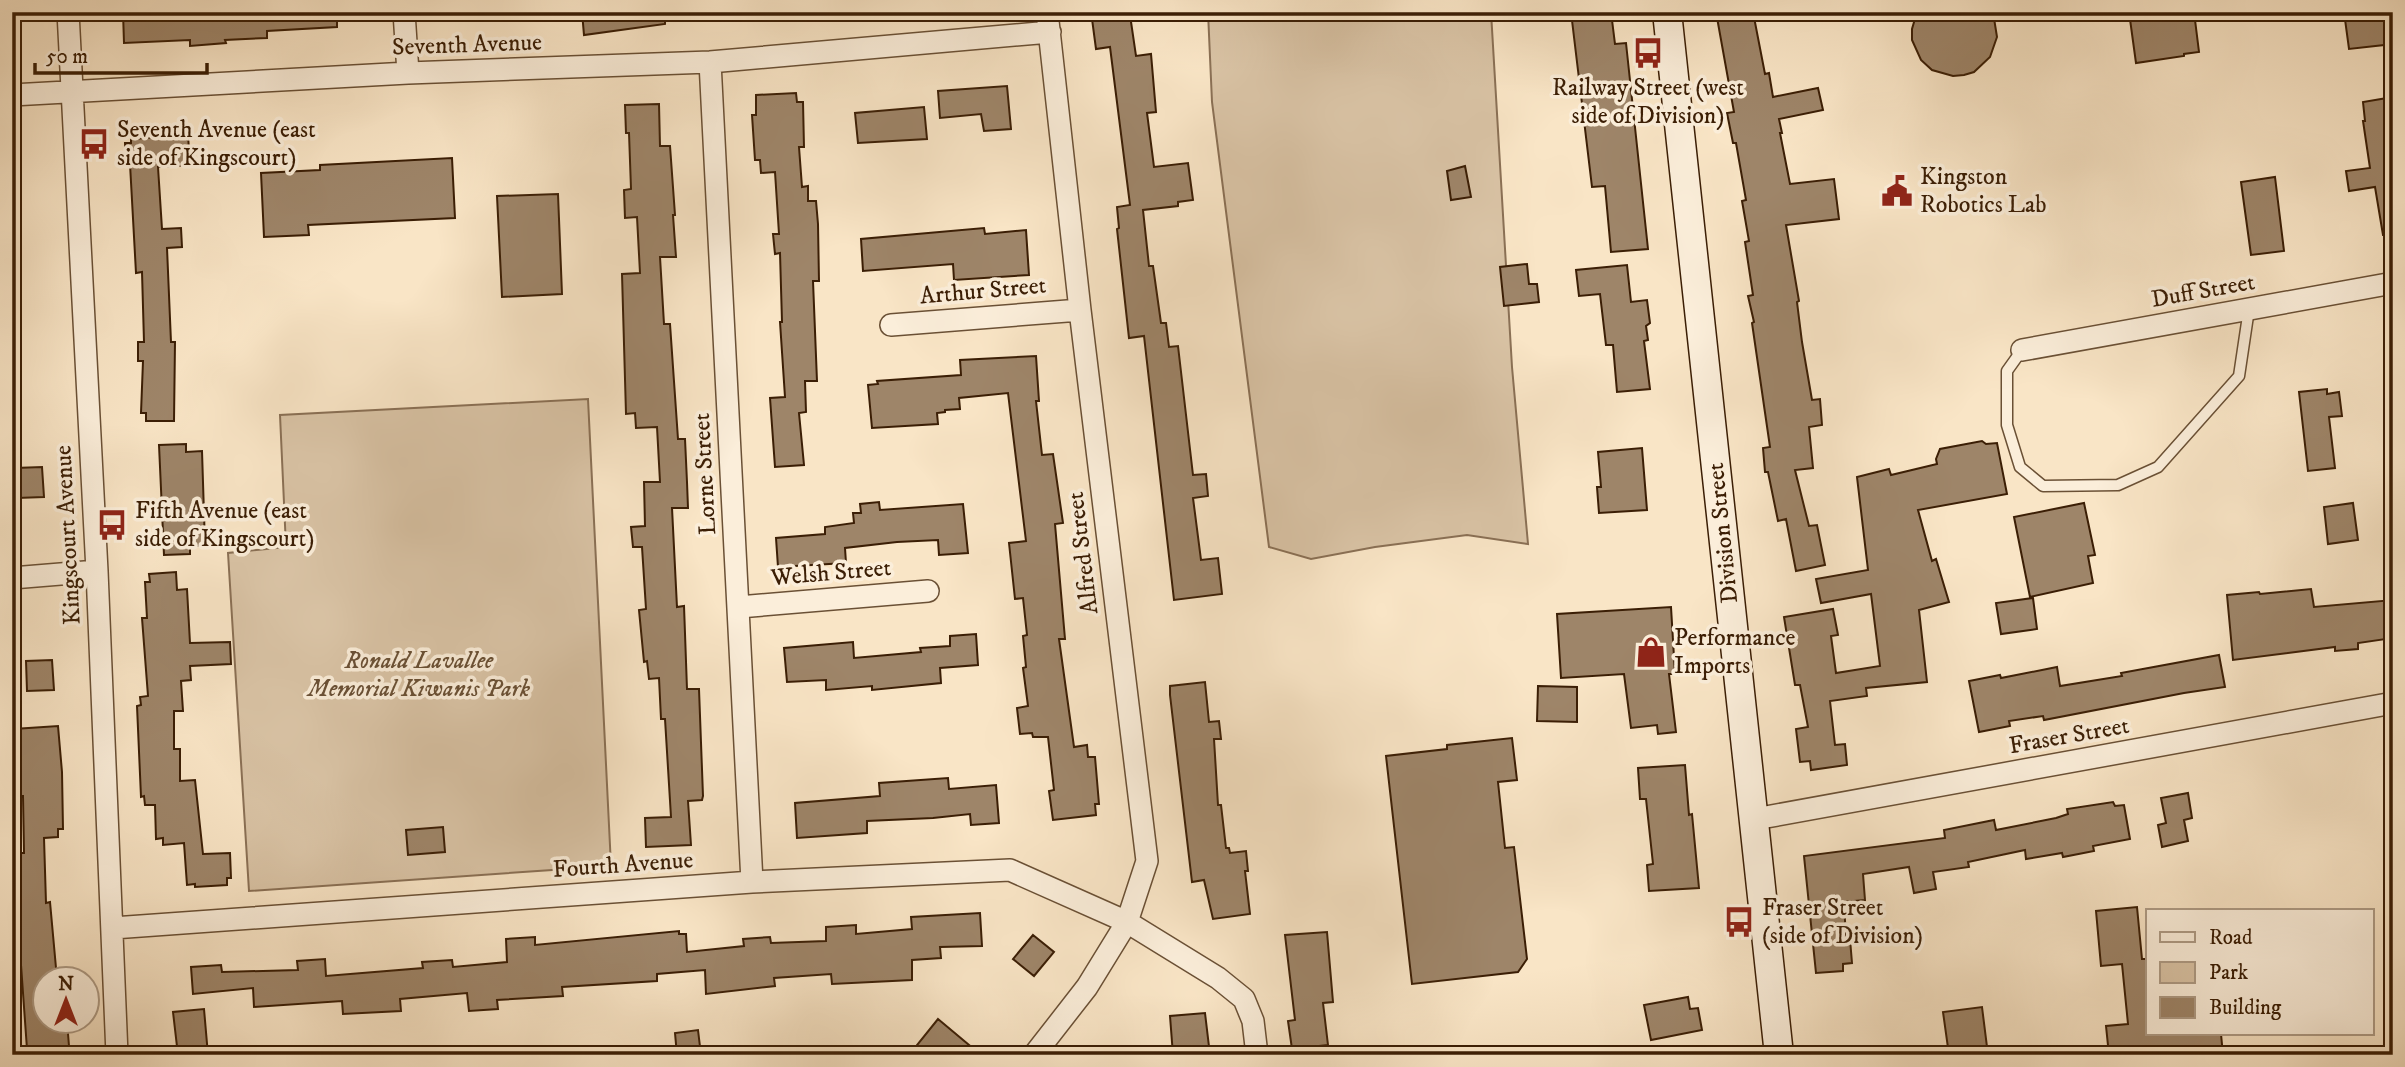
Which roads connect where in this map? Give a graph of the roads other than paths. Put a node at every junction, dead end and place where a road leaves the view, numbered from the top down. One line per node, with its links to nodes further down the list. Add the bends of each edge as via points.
1 (68, 12): 7 (street, Kingscourt Avenue)
2 (404, 12): 6 (street)
3 (1667, 12): 19 (main road, Division Street)
4 (1049, 22): 5 (street, Seventh Avenue); 11 (street, Alfred Street)
5 (709, 62): 6 (street, Seventh Avenue); 17 (street, Lorne Street)
6 (408, 73): 7 (street, Seventh Avenue)
7 (72, 92): 8 (street, Seventh Avenue); 14 (street, Kingscourt Avenue)
8 (12, 95)
9 (2393, 283): 10 (street, Duff Street)
10 (2249, 309): 13 (street, Duff Street); 13 (lane, via 2239,376 2158,467 2118,485 2043,486 2020,467 2007,425 2006,391 2007,371)
11 (1080, 310): 12 (street, Arthur Street); 21 (street, Alfred Street, via 1147,860)
12 (891, 325)
13 (2022, 350)
14 (97, 571): 15 (street); 22 (street, Kingscourt Avenue)
15 (12, 578)
16 (928, 591): 17 (street, Welsh Street)
17 (739, 607): 20 (street, Lorne Street)
18 (2393, 704): 19 (street, Fraser Street)
19 (1755, 819): 26 (main road, Division Street)
20 (752, 882): 21 (street, Fourth Avenue, via 1010,870); 22 (street, Fourth Avenue)
21 (1127, 922): 24 (street, Alfred Street, via 1087,987); 25 (street, Fourth Avenue, via 1244,999 1254,1021)
22 (113, 928): 23 (street, Kingscourt Avenue)
23 (117, 1055)
24 (1034, 1055)
25 (1257, 1055)
26 (1779, 1055)

